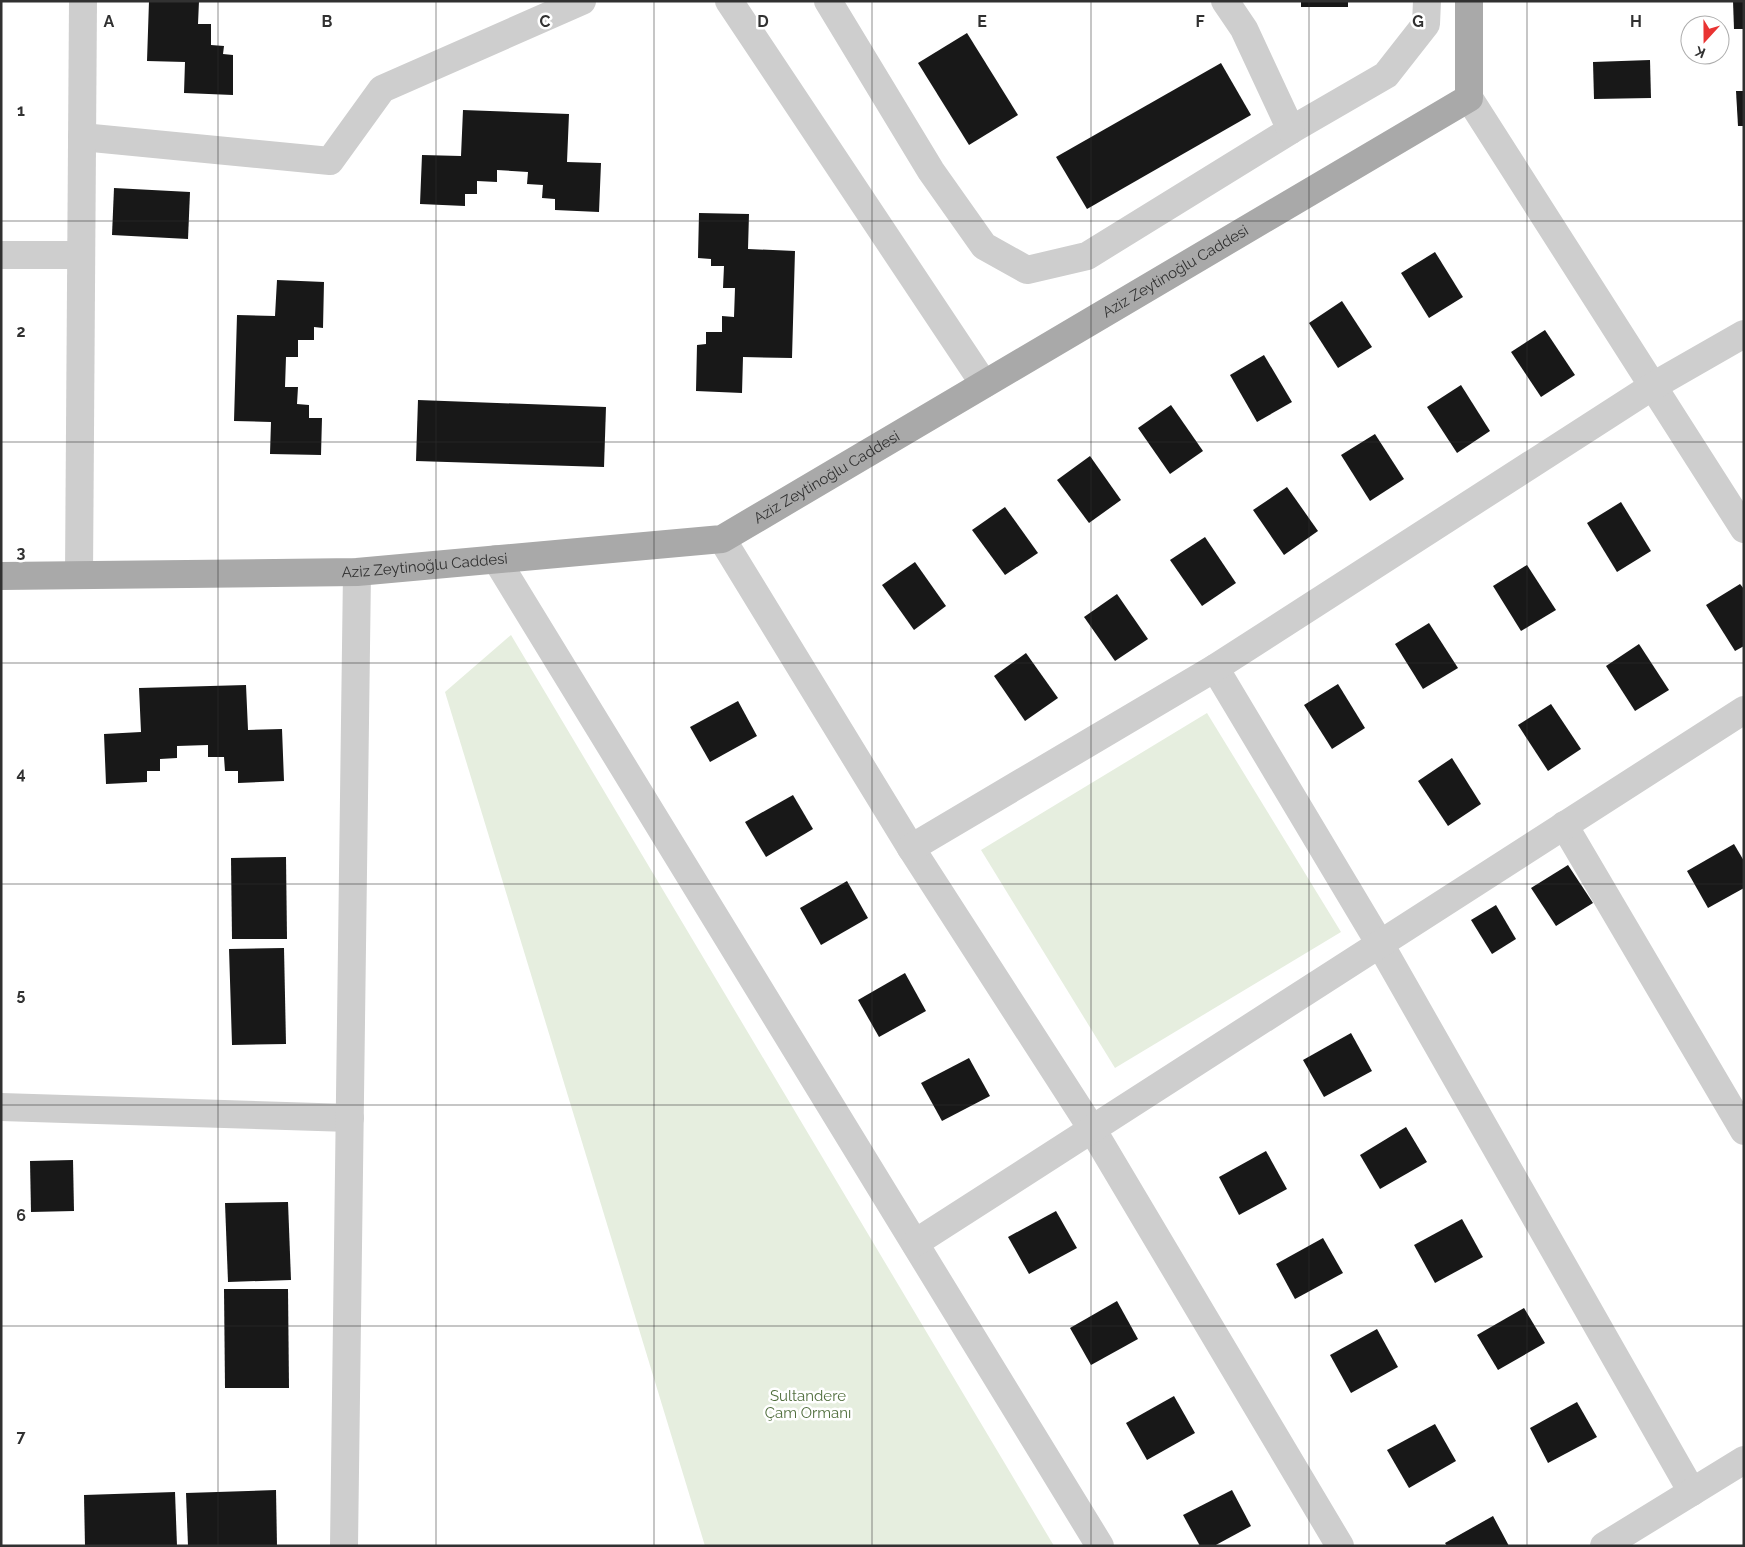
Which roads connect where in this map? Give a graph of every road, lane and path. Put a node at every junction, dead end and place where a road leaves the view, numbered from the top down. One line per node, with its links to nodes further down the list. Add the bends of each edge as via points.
1 (83, 1): 10 (street)
2 (582, 1): 10 (street, via 382,89 330,162)
3 (729, 1): 14 (street)
4 (828, 1): 9 (street, via 931,171 984,246 1027,270 1087,256)
5 (1225, 1): 9 (street, via 1244,29)
6 (1427, 1): 9 (street, via 1426,24 1386,75)
7 (1469, 1): 8 (main road)
8 (1469, 98): 14 (main road, Aziz Zeytinoğlu Caddesi); 15 (street)
9 (1292, 130)
10 (82, 137): 12 (street)
11 (1, 255): 12 (street)
12 (81, 256): 20 (street)
13 (1744, 334): 15 (street)
14 (984, 384): 17 (main road, Aziz Zeytinoğlu Caddesi)
15 (1653, 386): 16 (street); 22 (street)
16 (1744, 529)
17 (722, 539): 18 (main road, Aziz Zeytinoğlu Caddesi); 25 (street)
18 (496, 559): 19 (main road, Aziz Zeytinoğlu Caddesi); 31 (street)
19 (357, 572): 20 (main road, Aziz Zeytinoğlu Caddesi); 28 (street)
20 (79, 575): 21 (main road, Aziz Zeytinoğlu Caddesi)
21 (1, 576)
22 (1215, 668): 25 (street); 26 (street)
23 (1744, 710): 24 (street)
24 (1564, 826): 26 (street); 30 (street)
25 (911, 848): 29 (street)
26 (1380, 944): 29 (street); 33 (street)
27 (1, 1107): 28 (street)
28 (350, 1118): 34 (street)
29 (1092, 1129): 31 (street); 36 (street)
30 (1744, 1131)
31 (915, 1243): 35 (street)
32 (1744, 1460): 33 (street)
33 (1692, 1492): 37 (street)
34 (344, 1546)
35 (1100, 1546)
36 (1340, 1546)
37 (1604, 1546)

